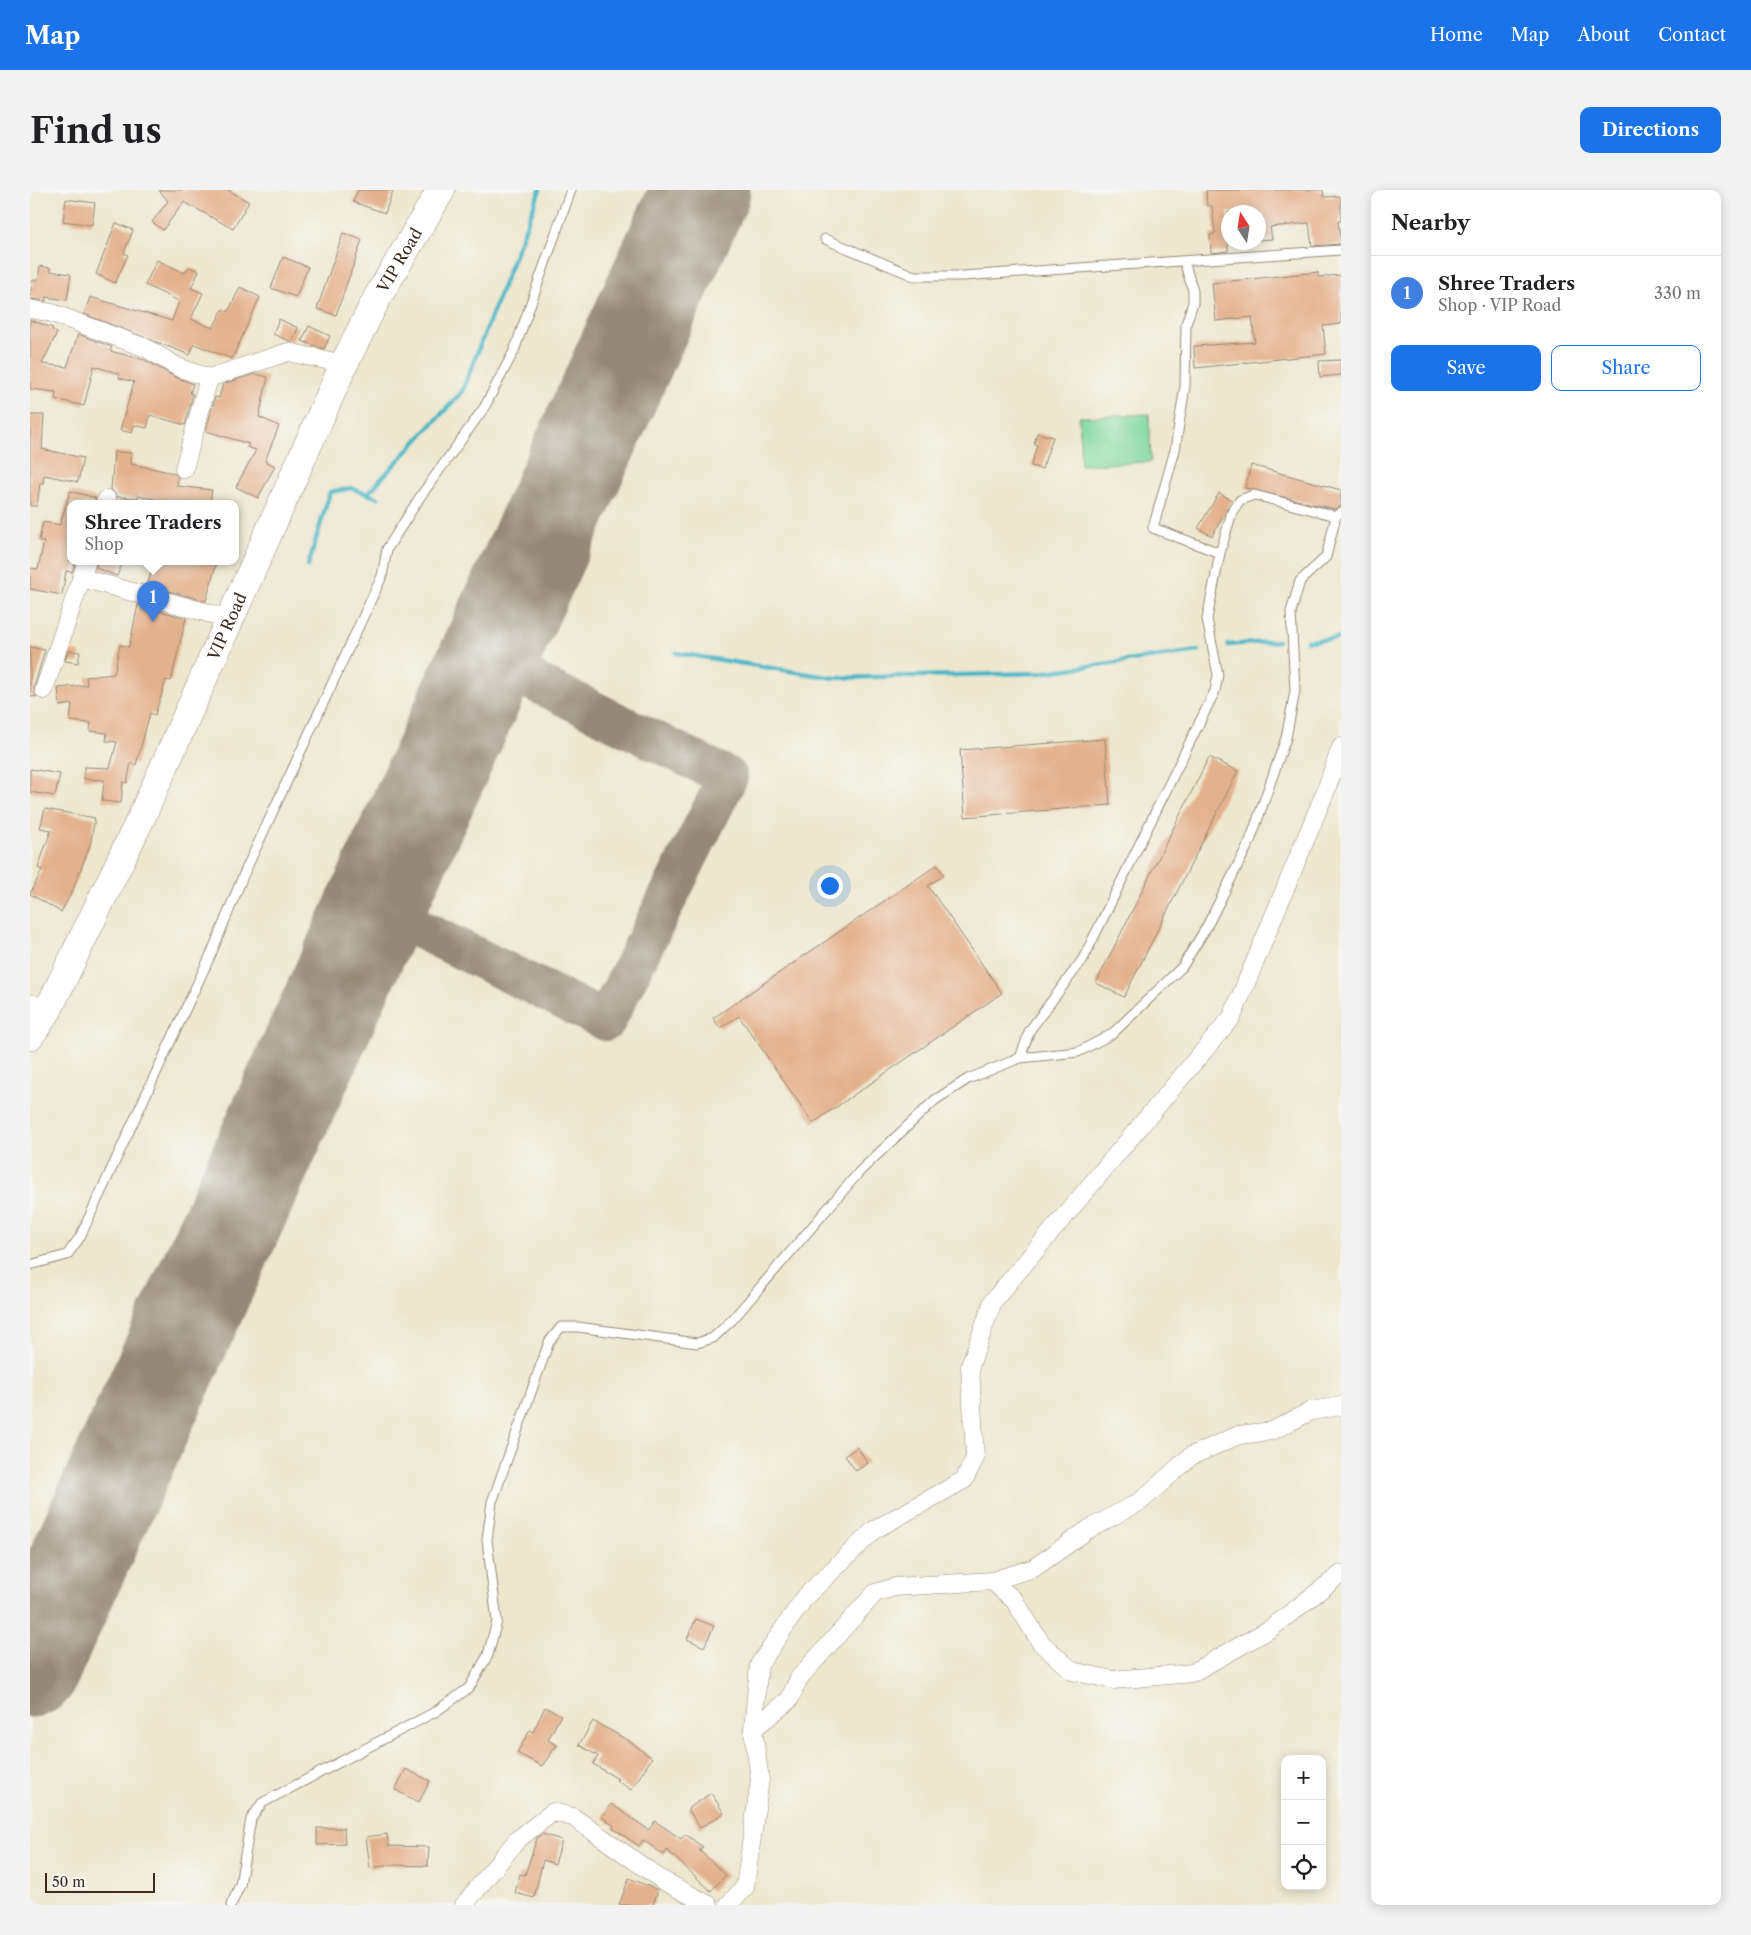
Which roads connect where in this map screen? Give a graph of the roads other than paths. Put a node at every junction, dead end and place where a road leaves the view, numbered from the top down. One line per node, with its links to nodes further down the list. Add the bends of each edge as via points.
1 (441, 190): 7 (highway, VIP Road, via 377,298)
2 (571, 190): 20 (lane, via 514,351 484,408 387,549 382,576 80,1237 66,1255)
3 (825, 239): 5 (lane, via 914,276 963,276)
4 (1341, 250): 5 (lane)
5 (1184, 261): 11 (lane, via 1193,291 1186,324 1185,386 1175,450 1153,528)
6 (30, 309): 8 (street, via 52,313 146,348 178,367)
7 (344, 364): 8 (street, via 288,352); 14 (highway, VIP Road)
8 (209, 378): 9 (street)
9 (184, 469)
10 (1338, 514): 11 (lane, via 1254,495 1240,500 1232,512); 19 (lane, via 1326,557 1300,581 1291,612 1295,691 1286,738 1250,841 1206,928 1182,967 1112,1034 1078,1052)
11 (1220, 553): 19 (lane, via 1207,619 1218,675 1214,691 1083,959 1030,1030)
12 (87, 565): 13 (street)
13 (82, 578): 14 (street); 15 (street)
14 (230, 619): 17 (highway, VIP Road, via 142,816)
15 (44, 690)
16 (1341, 747): 24 (street, via 1232,1017 993,1301 970,1366 975,1458 964,1480 874,1530 805,1597 759,1665)
17 (39, 1006): 18 (highway, VIP Road)
18 (30, 1036)
19 (1020, 1058): 25 (lane, via 968,1079 935,1100 860,1171 713,1338 697,1343 561,1327 549,1342 492,1502 487,1540 497,1621 488,1655 469,1688 435,1712 262,1803 251,1820 240,1885)
20 (30, 1265)
21 (1341, 1406): 23 (street, via 1311,1411 1272,1432 1239,1435 1191,1456 1141,1501 1089,1529 1034,1568)
22 (1341, 1574): 23 (street, via 1270,1629 1192,1673 1113,1680 1072,1671 1041,1643 1014,1600)
23 (992, 1581): 24 (street, via 895,1587 875,1593 798,1678 789,1700)
24 (753, 1729): 28 (street, via 760,1780 745,1887)
25 (231, 1905)
26 (464, 1905): 27 (street, via 517,1840 553,1812 573,1817 662,1880)
27 (709, 1905)
28 (728, 1905)

